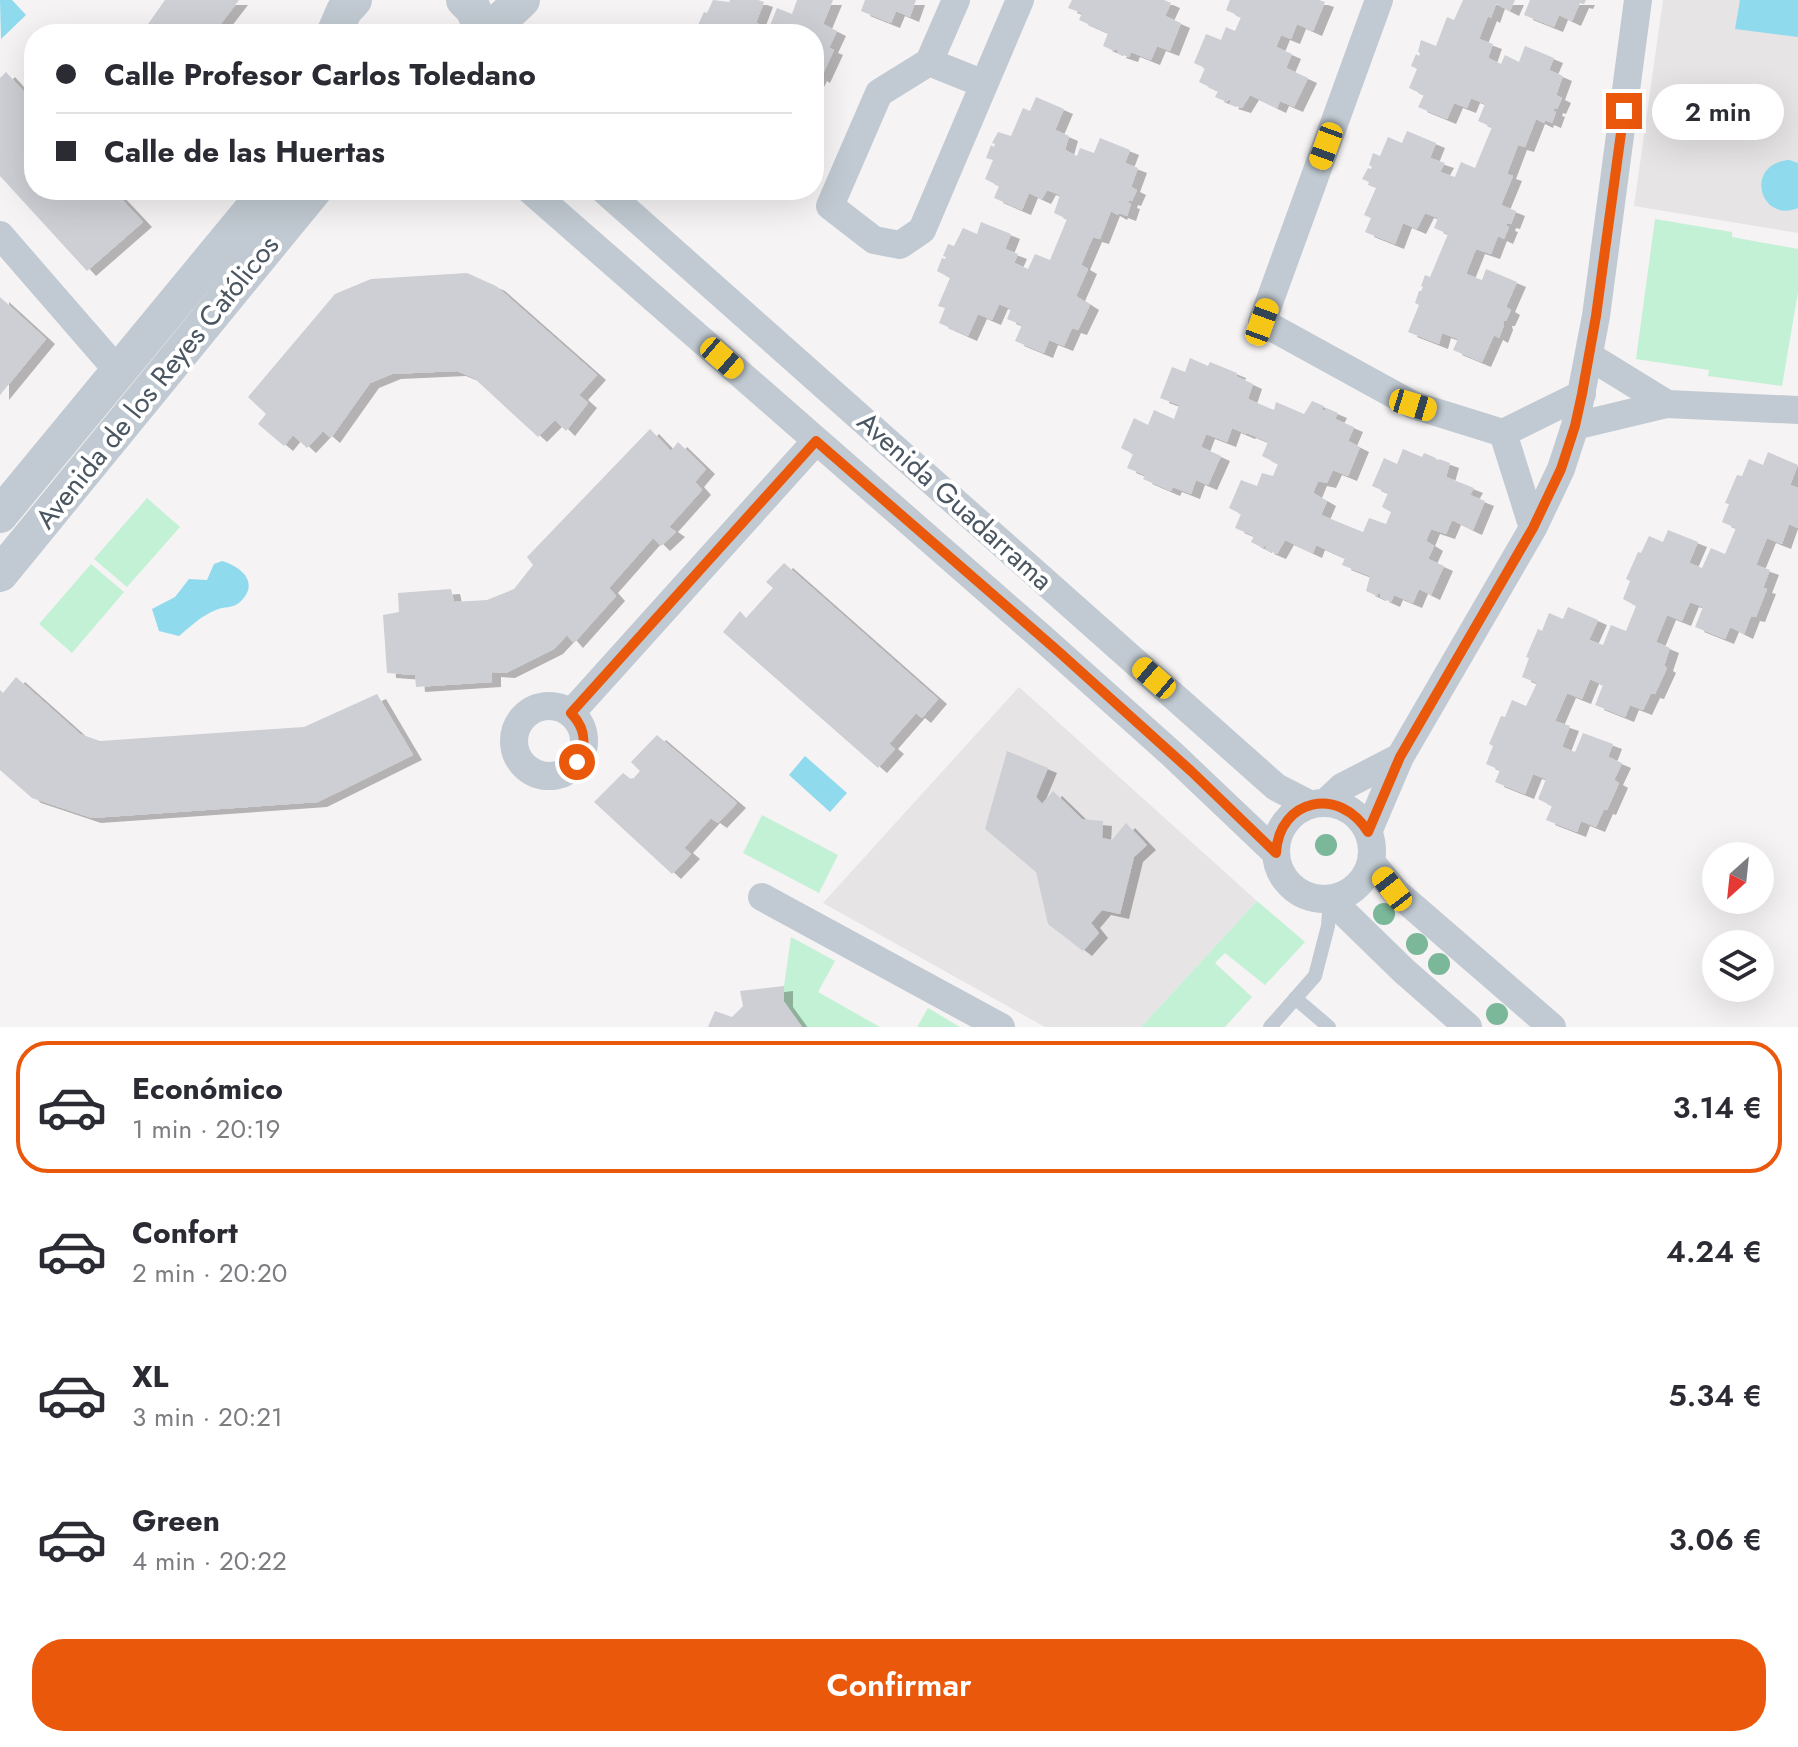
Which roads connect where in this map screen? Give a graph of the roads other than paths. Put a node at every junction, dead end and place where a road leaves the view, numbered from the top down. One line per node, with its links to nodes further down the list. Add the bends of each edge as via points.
1 (354, 0): 8 (street)
2 (464, 0): 9 (street)
3 (522, 0): 10 (street)
4 (956, 0): 11 (street)
5 (1020, 0): 12 (street)
6 (1379, 0): 24 (street, via 1262,322 1413,405)
7 (1638, 0): 18 (street)
8 (338, 24)
9 (480, 24)
10 (496, 24)
11 (929, 62): 12 (street); 12 (street, via 879,93 830,206 874,240 900,245 922,230)
12 (984, 84)
13 (260, 200): 19 (street, Avenida de los Reyes Católicos)
14 (306, 200): 28 (street, Avenida de los Reyes Católicos)
15 (541, 200): 25 (street, Avenida Guadarrama)
16 (615, 200): 31 (street, Avenida Guadarrama, via 1276,787)
17 (0, 235): 19 (street)
18 (1589, 356): 20 (street); 21 (street)
19 (119, 372): 26 (street, Avenida de los Reyes Católicos)
20 (1582, 394): 23 (street); 24 (street)
21 (1667, 404): 22 (street); 23 (street)
22 (1798, 410)
23 (1575, 426): 27 (street)
24 (1503, 433): 27 (street)
25 (816, 441): 29 (street); 33 (street, Avenida Guadarrama, via 1162,745)
26 (0, 515)
27 (1533, 528): 30 (street)
28 (0, 574)
29 (571, 713)
30 (1400, 757): 31 (street); 32 (street)
31 (1318, 804): 32 (street, via 1351,811); 33 (street, via 1289,818 1281,828)
32 (1368, 832): 34 (street)
33 (1276, 853): 36 (street, via 1293,888)
34 (1371, 862): 36 (street, via 1360,883); 42 (street, via 1396,892)
35 (762, 897): 38 (street)
36 (1330, 899): 37 (lane, via 1315,976); 41 (street)
37 (1295, 998): 39 (lane); 40 (lane)
38 (1001, 1027)
39 (1270, 1027)
40 (1329, 1027)
41 (1468, 1027)
42 (1552, 1027)

